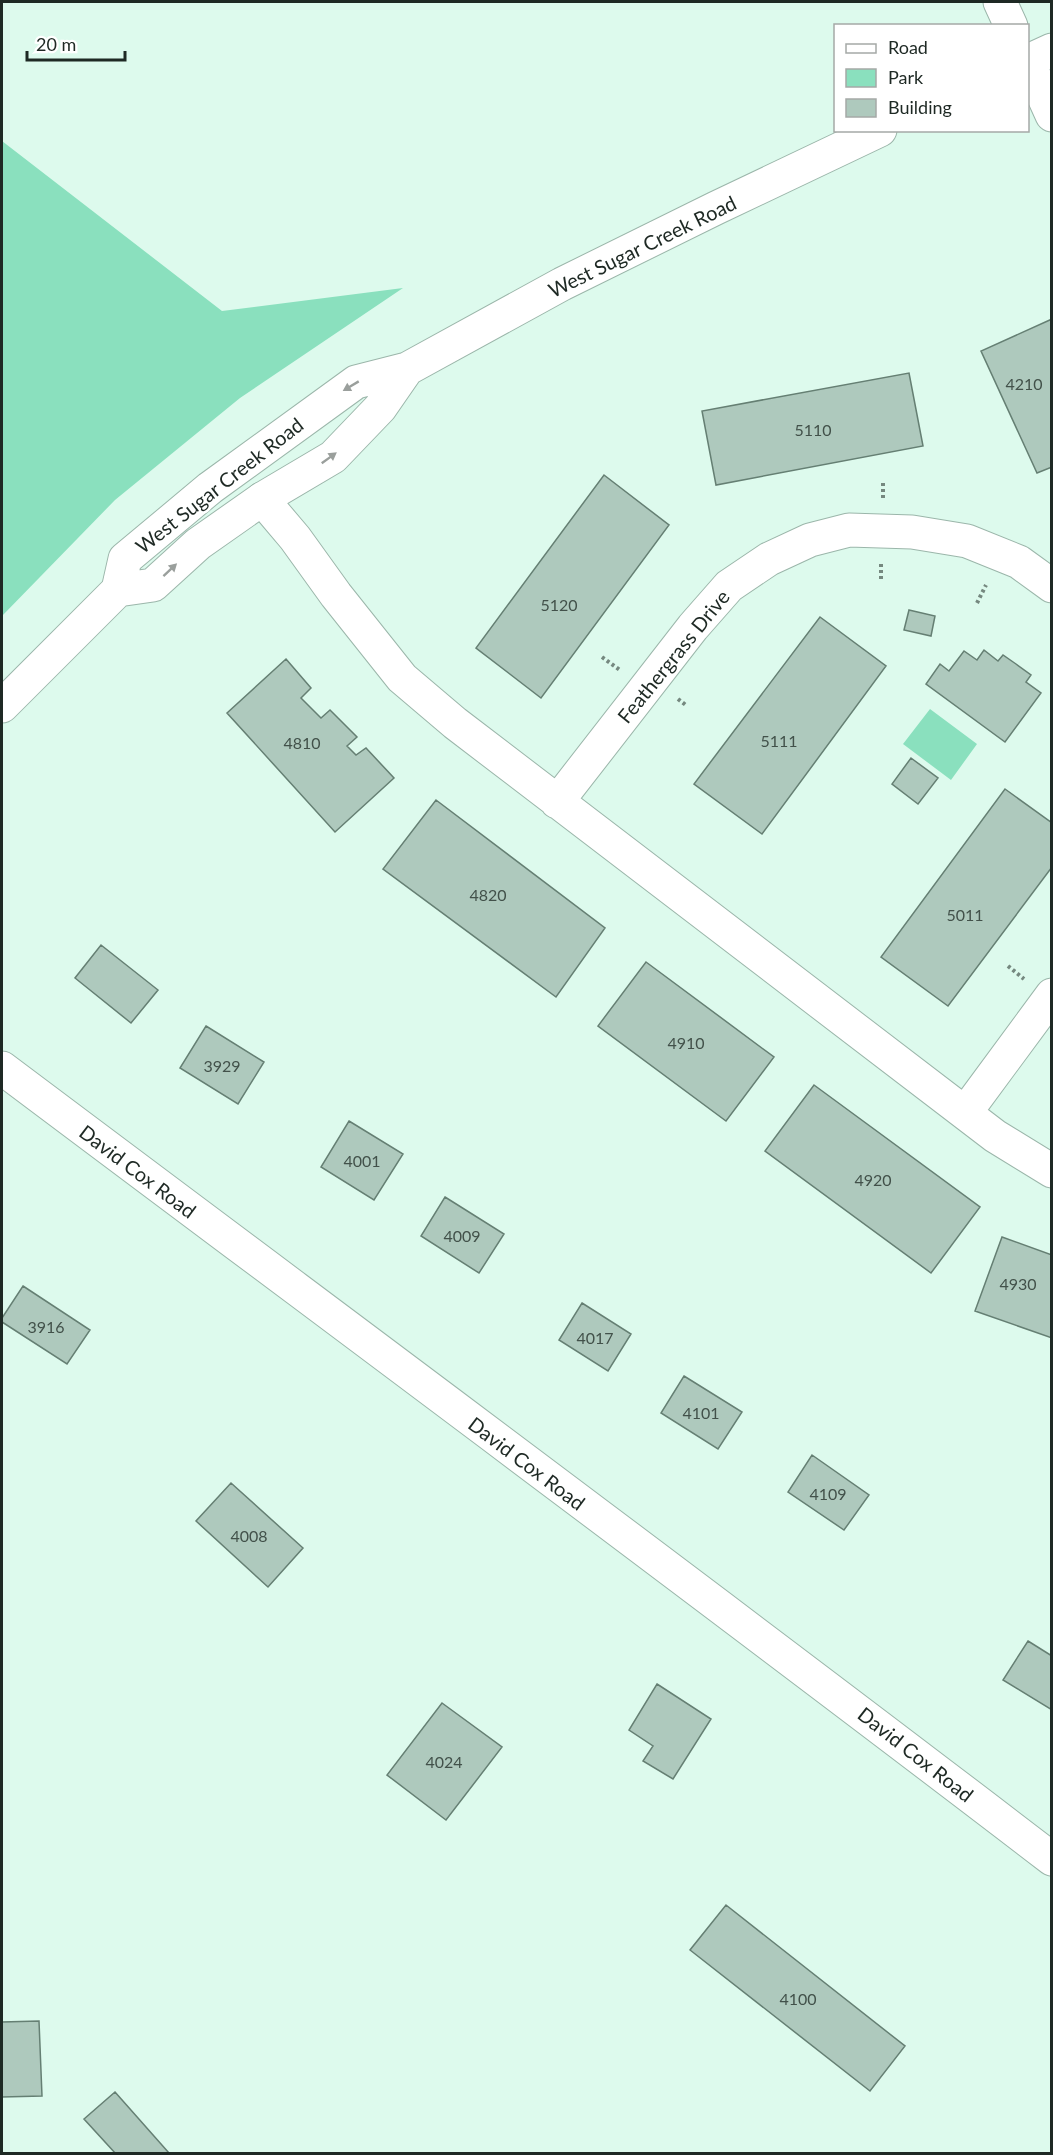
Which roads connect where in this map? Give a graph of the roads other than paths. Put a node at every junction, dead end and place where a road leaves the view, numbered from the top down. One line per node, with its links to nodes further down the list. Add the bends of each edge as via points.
1 (1000, 2): 2 (main road)
2 (1010, 24)
3 (1052, 50): 4 (main road)
4 (1029, 61)
5 (1029, 63): 6 (main road)
6 (1052, 115)
7 (876, 132): 8 (main road, West Sugar Creek Road, via 562,284)
8 (407, 369): 9 (main road, West Sugar Creek Road, one-way to 8, via 333,457 380,408); 11 (main road, West Sugar Creek Road, one-way to 11, via 356,382 210,488 124,559)
9 (262, 499): 11 (main road, West Sugar Creek Road, one-way to 9, via 153,585 198,544); 13 (main road, via 402,678)
10 (1052, 586): 13 (main road, Feathergrass Drive, via 1019,562 967,541 912,532 849,530 810,540 769,559 729,586)
11 (118, 590): 12 (main road)
12 (2, 706)
13 (557, 802): 16 (main road)
14 (1052, 994): 16 (main road)
15 (2, 1068): 18 (main road, David Cox Road, via 795,1661)
16 (965, 1113): 17 (main road)
17 (1052, 1171)
18 (1052, 1859)

